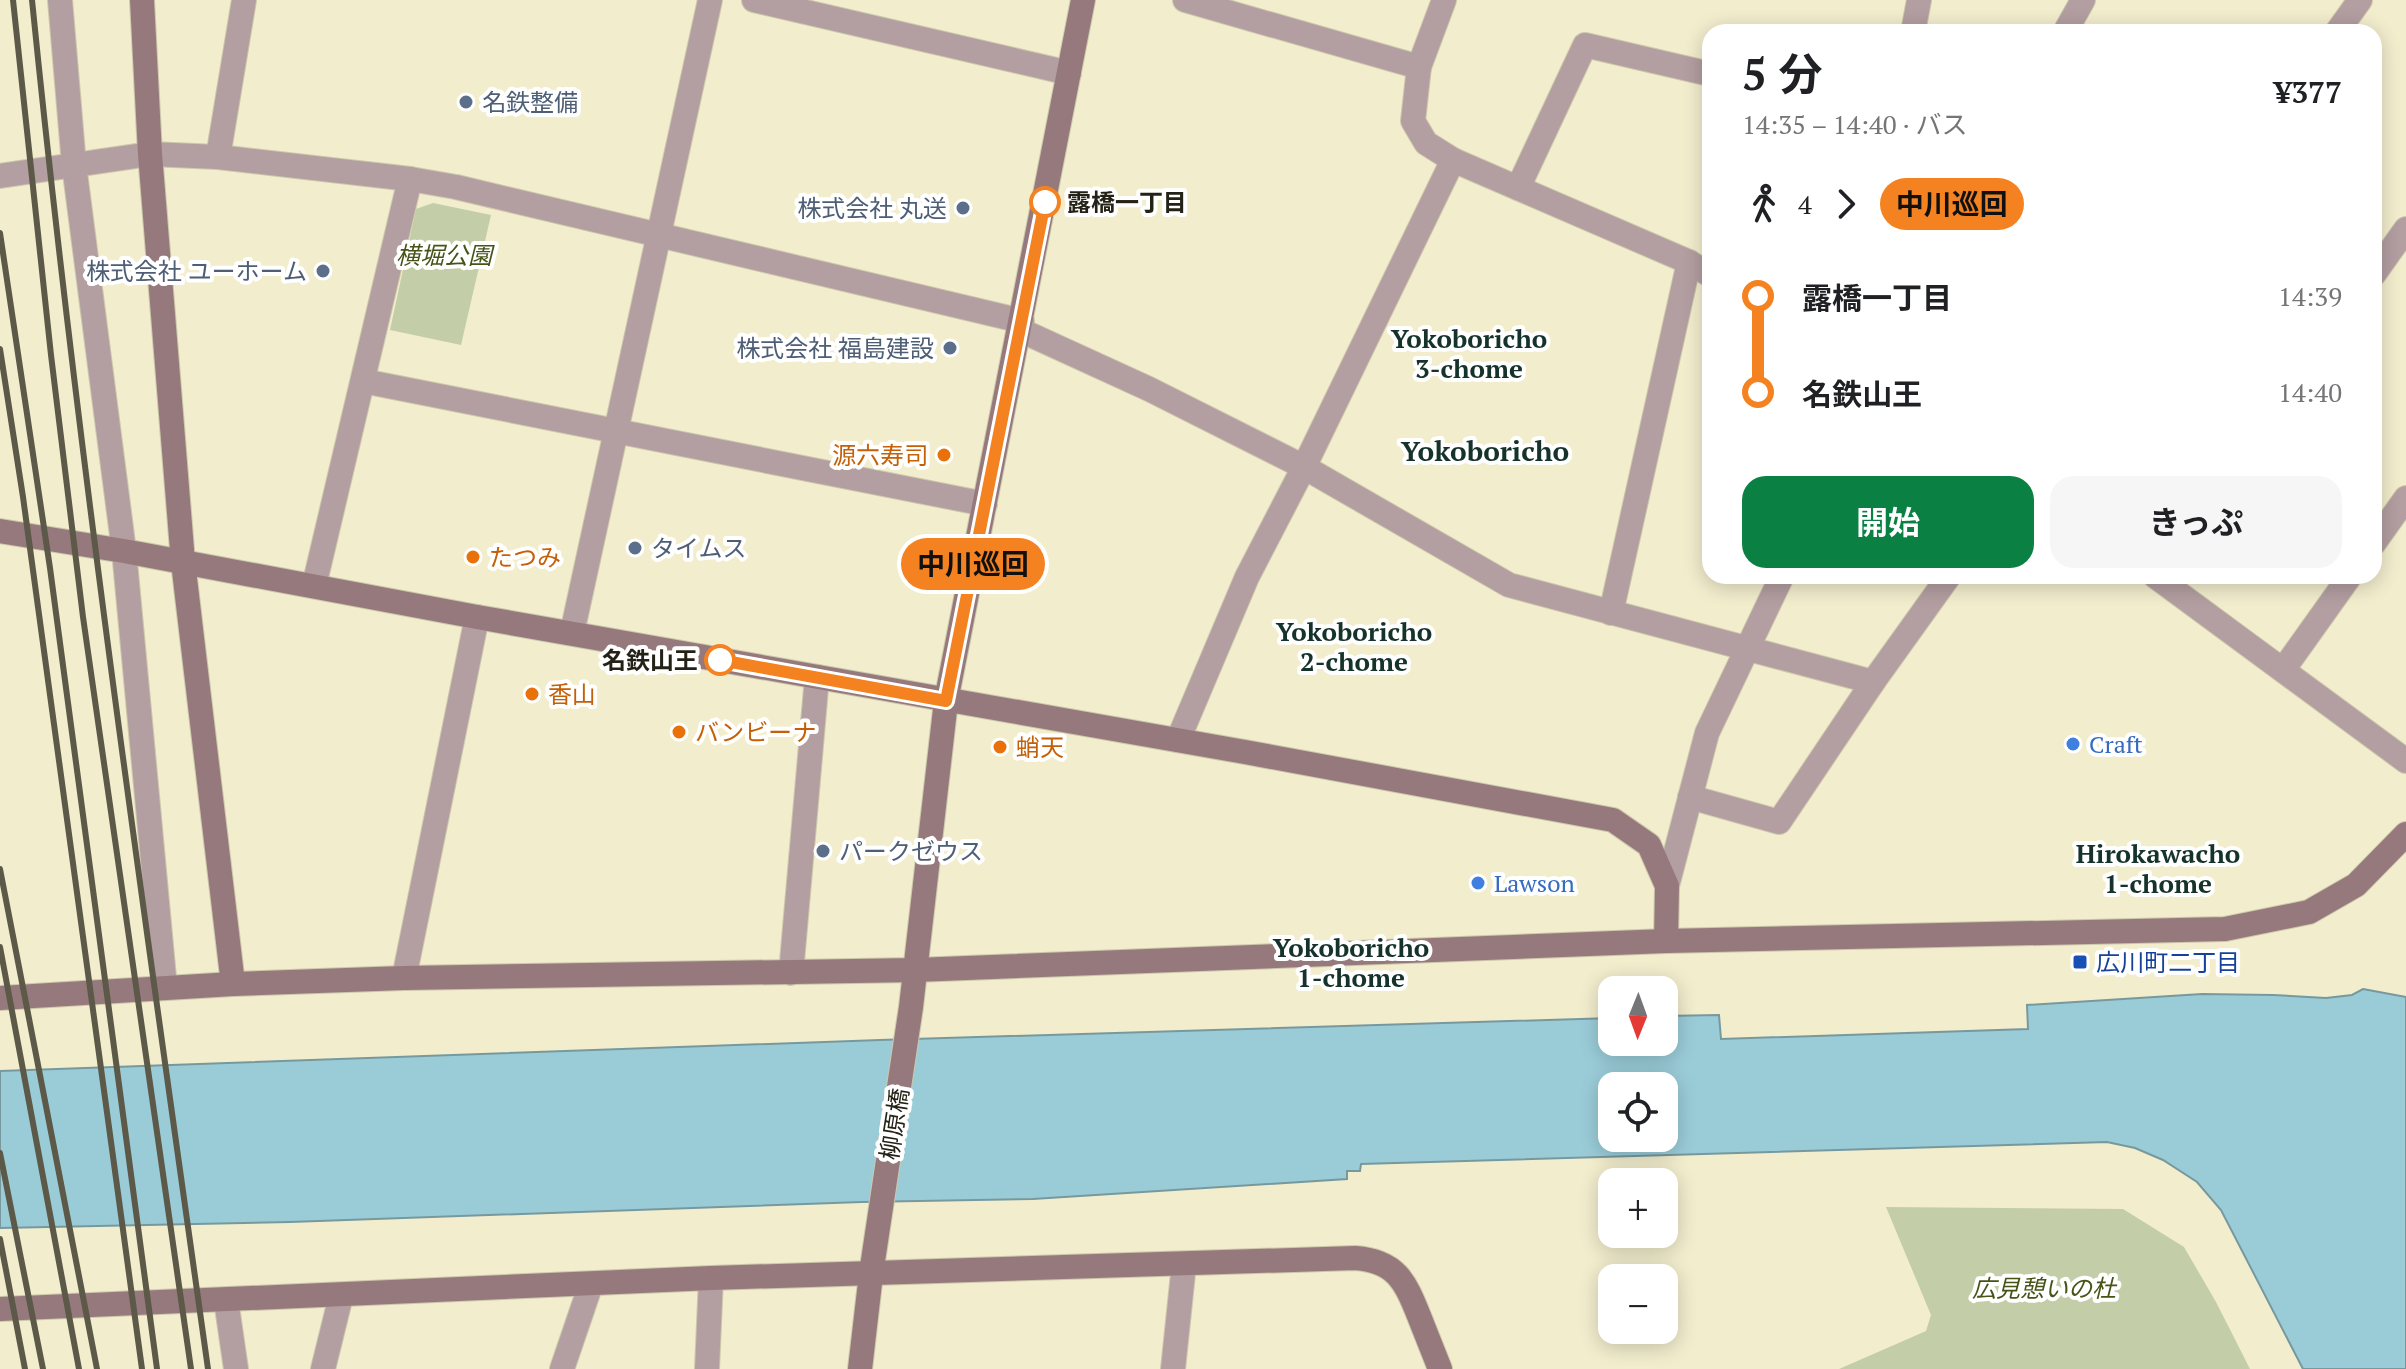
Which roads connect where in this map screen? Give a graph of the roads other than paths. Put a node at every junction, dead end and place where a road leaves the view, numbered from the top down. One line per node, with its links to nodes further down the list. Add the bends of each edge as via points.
1 (60, 0): 21 (street)
2 (142, 0): 18 (street)
3 (244, 0): 19 (street)
4 (710, 0): 26 (street)
5 (754, 0): 17 (street)
6 (1083, 0): 17 (street, 柳原橋)
7 (1185, 0): 15 (street)
8 (1444, 0): 15 (street)
9 (1919, 0): 12 (street)
10 (2083, 0): 13 (street)
11 (2360, 0): 14 (street)
12 (1914, 24)
13 (2070, 24)
14 (2343, 24)
15 (1419, 67): 20 (street, via 1413,121 1426,143)
16 (1702, 72): 24 (street, via 1585,45)
17 (1069, 73): 29 (street, 柳原橋)
18 (150, 154): 19 (street); 21 (street); 38 (street)
19 (218, 157): 23 (street)
20 (1453, 160): 24 (street); 32 (street)
21 (74, 165): 22 (street); 37 (street)
22 (0, 176)
23 (410, 179): 26 (street); 30 (street)
24 (1518, 188): 28 (street)
25 (2406, 229): 27 (street)
26 (659, 235): 29 (street); 31 (street)
27 (2382, 263)
28 (1700, 269): 44 (street)
29 (1021, 326): 32 (street); 34 (street, 柳原橋)
30 (363, 381): 31 (street); 43 (street)
31 (617, 430): 34 (street); 46 (street)
32 (1304, 467): 44 (street, via 1509,585); 52 (street, via 1247,577)
33 (2406, 498): 36 (street)
34 (985, 504): 51 (street, 柳原橋)
35 (0, 531): 37 (street)
36 (2382, 532)
37 (124, 551): 38 (street); 62 (street)
38 (183, 562): 43 (street); 61 (street)
39 (1778, 584): 47 (street)
40 (1943, 584): 50 (street)
41 (2167, 584): 48 (street)
42 (2344, 584): 48 (street)
43 (314, 586): 45 (street)
44 (1611, 613): 47 (street)
45 (477, 617): 46 (street); 60 (street)
46 (572, 633): 49 (street)
47 (1747, 648): 50 (street); 54 (street, via 1707,733)
48 (2283, 670): 53 (street)
49 (817, 677): 51 (street); 59 (street)
50 (1873, 682): 54 (street, via 1779,822)
51 (946, 701): 52 (street); 58 (street, 柳原橋)
52 (1178, 740): 56 (street, via 1613,820 1649,845)
53 (2406, 761)
54 (1690, 797): 56 (street)
55 (2406, 834): 57 (street, via 2356,885 2309,912 2225,929)
56 (1667, 886): 57 (street)
57 (1666, 941): 58 (street)
58 (915, 970): 59 (street); 65 (street, 柳原橋)
59 (791, 973): 60 (street)
60 (404, 978): 61 (street)
61 (233, 984): 62 (street)
62 (165, 988): 63 (street)
63 (0, 998)
64 (1184, 1264): 65 (street); 76 (street); 77 (street, via 1372,1259 1407,1284)
65 (871, 1274): 66 (street); 75 (street, 柳原橋)
66 (711, 1278): 67 (street); 74 (street)
67 (591, 1284): 68 (street); 73 (street)
68 (341, 1296): 69 (street); 72 (street)
69 (226, 1300): 70 (street); 71 (street)
70 (0, 1309)
71 (236, 1369)
72 (323, 1369)
73 (562, 1369)
74 (707, 1369)
75 (860, 1369)
76 (1173, 1369)
77 (1440, 1369)

